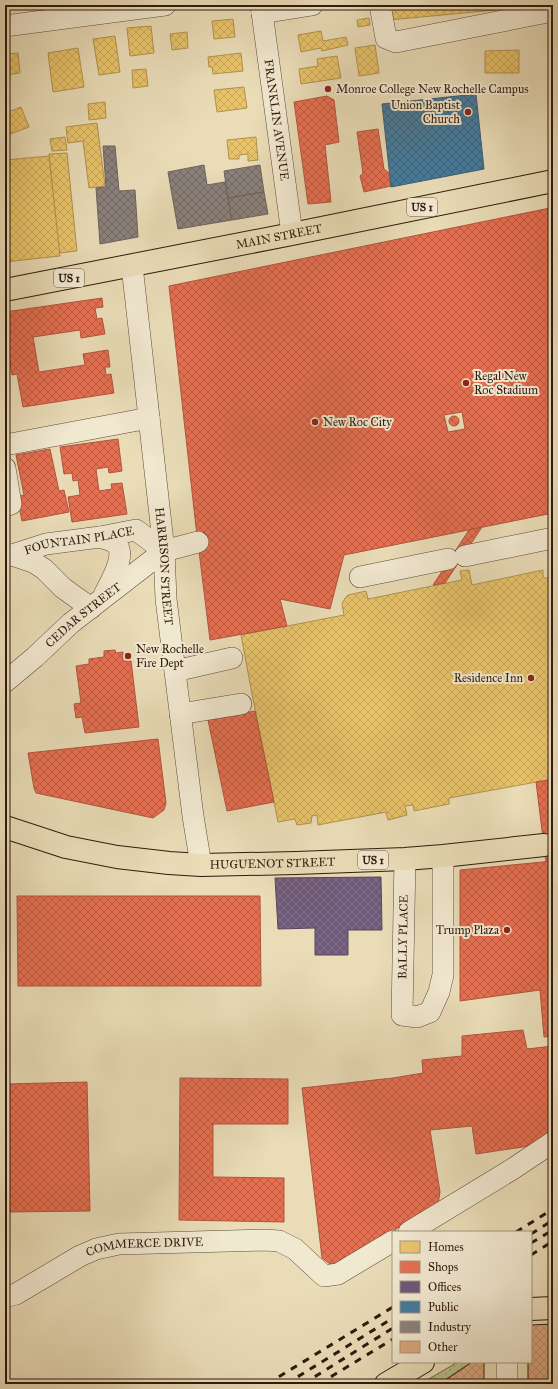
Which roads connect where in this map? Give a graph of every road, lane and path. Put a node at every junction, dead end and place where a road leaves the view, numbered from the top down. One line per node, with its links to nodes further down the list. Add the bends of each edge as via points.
1 (165, 5): 6 (street)
2 (312, 5): 4 (street)
3 (380, 5): 5 (street, via 386,38 396,42)
4 (261, 9): 8 (street, FRANKLIN AVENUE)
5 (553, 11)
6 (5, 26)
7 (553, 181): 8 (main road, MAIN STREET / US 1)
8 (292, 234): 9 (main road, MAIN STREET / US 1)
9 (132, 266): 10 (main road, MAIN STREET / US 1); 11 (street, HARRISON STREET)
10 (5, 290)
11 (149, 418): 12 (street); 18 (street, HARRISON STREET)
12 (5, 445)
13 (5, 468): 14 (street, via 11,504)
14 (5, 506)
15 (100, 537): 18 (street, FOUNTAIN PLACE, via 136,530); 19 (street, FOUNTAIN PLACE, via 46,544); 21 (street, via 117,545 120,557)
16 (553, 538): 20 (street)
17 (198, 542): 18 (street)
18 (164, 551): 21 (street, CEDAR STREET); 23 (street, HARRISON STREET, via 166,599)
19 (8, 555): 21 (street, FOUNTAIN PLACE, via 33,562 63,588)
20 (360, 577)
21 (97, 603): 24 (street, CEDAR STREET)
22 (232, 658): 23 (street)
23 (175, 671): 26 (street, HARRISON STREET)
24 (5, 682)
25 (241, 704): 26 (street)
26 (180, 714): 31 (street, HARRISON STREET)
27 (6, 828): 31 (main road, HUGUENOT STREET / US 1, via 66,847 118,857)
28 (544, 845): 29 (main road, HUGUENOT STREET / US 1)
29 (443, 856): 30 (main road, HUGUENOT STREET / US 1); 30 (street, BALLY PLACE, via 443,975 430,1012 417,1017 402,1015)
30 (405, 859): 31 (main road, HUGUENOT STREET / US 1)
31 (201, 865)
32 (553, 1142): 33 (street)
33 (411, 1231)
34 (392, 1242): 35 (street, COMMERCE DRIVE, via 338,1274 324,1276 294,1249 280,1241 119,1244 80,1256 16,1294)
35 (5, 1297)
36 (553, 1308): 37 (main road)
37 (532, 1309)
38 (421, 1363): 40 (main road)
39 (507, 1363): 41 (street)
40 (386, 1384)
41 (507, 1384)

